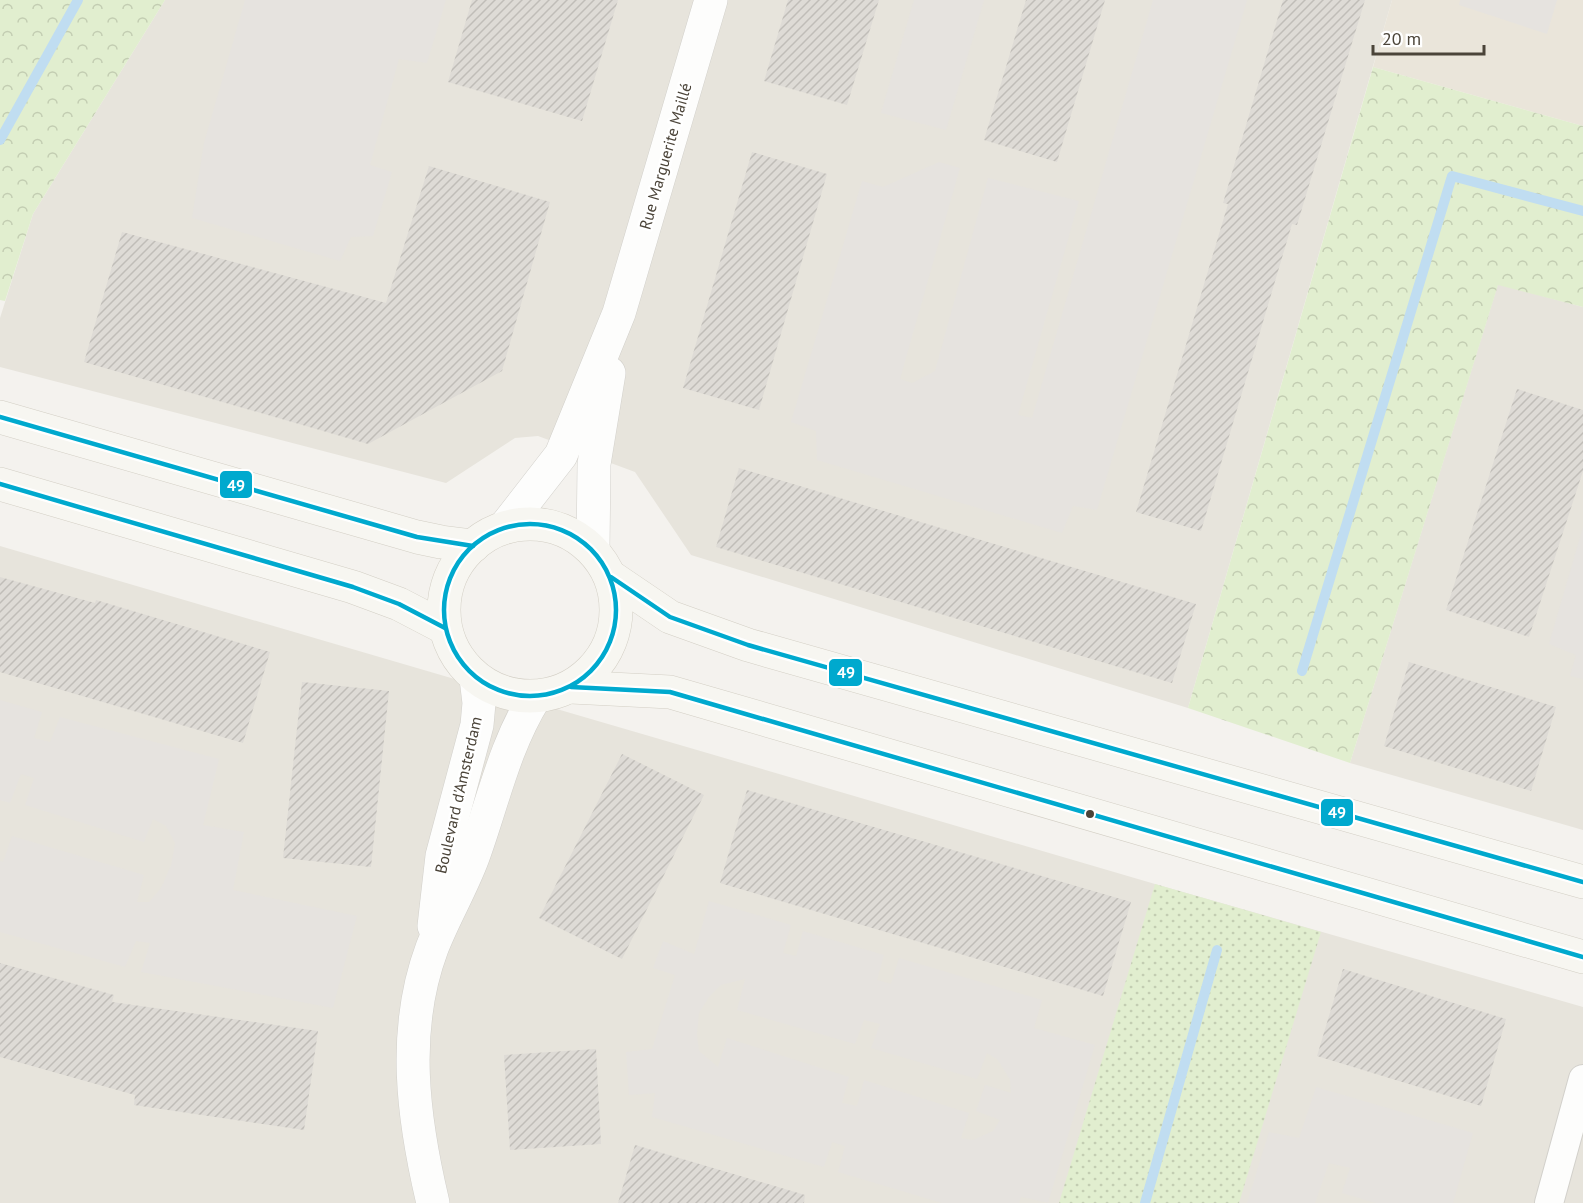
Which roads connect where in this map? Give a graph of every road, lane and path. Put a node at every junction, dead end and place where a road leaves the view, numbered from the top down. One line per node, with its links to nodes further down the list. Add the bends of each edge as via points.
1 (711, 0): 2 (street, Rue Marguerite Maillé)
2 (619, 312): 5 (street, Rue Marguerite Maillé, via 561,455); 7 (street, Rue Marguerite Maillé, via 594,464)
3 (0, 417): 6 (main road, via 417,537)
4 (0, 484): 8 (main road, via 353,587 399,604)
5 (505, 527): 6 (main road); 7 (main road, via 537,524 568,531)
6 (473, 546): 8 (main road, via 454,569 447,588)
7 (602, 564): 10 (main road, via 617,609 612,640 595,667); 12 (main road, via 670,617 748,645)
8 (446, 628): 9 (main road, via 456,656)
9 (476, 678): 11 (main road, via 514,696); 13 (street, Boulevard d'Amsterdam, via 477,725 442,856)
10 (571, 687): 11 (main road); 14 (main road, via 670,692)
11 (535, 697): 13 (street, Boulevard d'Amsterdam, via 510,745 467,873)
12 (1583, 882)
13 (432, 948): 16 (street, Boulevard d'Amsterdam, via 416,1017 412,1056 414,1103)
14 (1583, 957)
15 (1583, 1079): 17 (street)
16 (433, 1203)
17 (1549, 1203)

